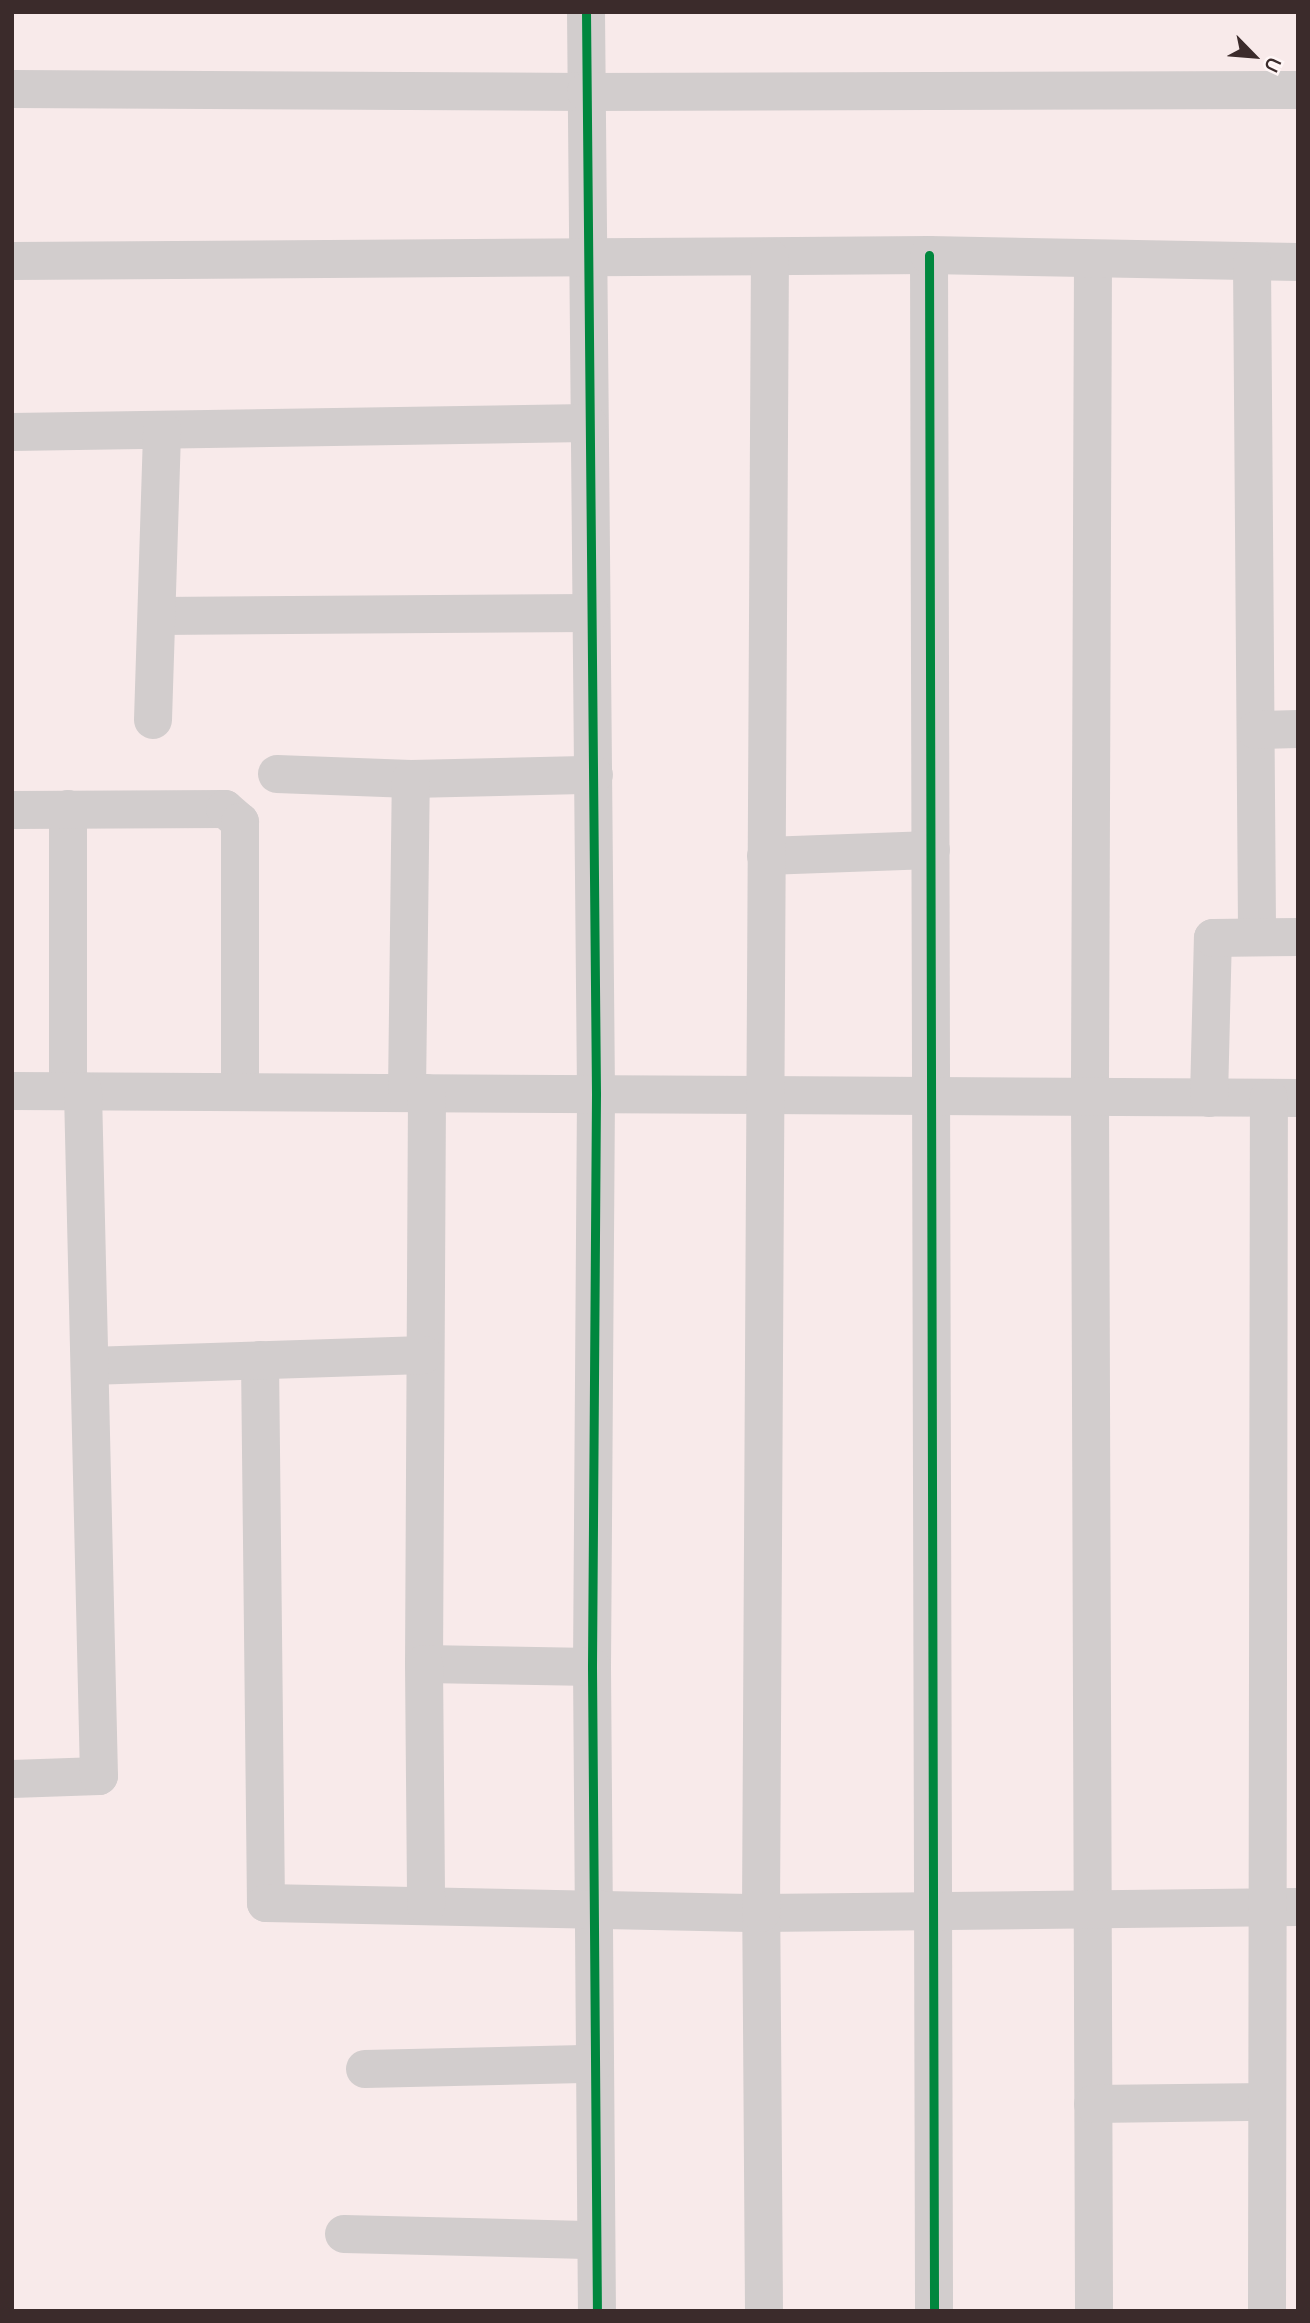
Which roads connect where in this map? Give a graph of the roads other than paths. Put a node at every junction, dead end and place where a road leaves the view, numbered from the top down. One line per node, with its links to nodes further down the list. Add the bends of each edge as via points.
1 (586, 12): 4 (street)
2 (12, 89): 4 (street)
3 (1298, 90): 4 (street)
4 (586, 92): 6 (street)
5 (929, 255): 7 (street); 8 (street); 25 (street)
6 (589, 257): 7 (street); 9 (street); 12 (street)
7 (770, 258): 26 (street)
8 (1093, 260): 10 (street); 36 (street)
9 (12, 261)
10 (1252, 262): 11 (street); 19 (street)
11 (1298, 262)
12 (588, 423): 13 (street); 15 (street)
13 (162, 430): 14 (street); 16 (street)
14 (12, 432)
15 (590, 613): 16 (street); 21 (street)
16 (158, 615): 17 (street)
17 (153, 720)
18 (1298, 729): 19 (street)
19 (1256, 730): 27 (street)
20 (277, 774): 22 (street)
21 (594, 775): 22 (street); 33 (street)
22 (411, 779): 32 (street)
23 (68, 809): 24 (street); 30 (street); 31 (street, via 225,809 240,822)
24 (12, 810)
25 (930, 850): 26 (street); 35 (street)
26 (766, 856): 34 (street)
27 (1257, 937): 28 (street); 37 (street, via 1213,938)
28 (1298, 937)
29 (12, 1091): 30 (street)
30 (75, 1091): 31 (street); 41 (street)
31 (240, 1092): 32 (street)
32 (417, 1093): 33 (street); 39 (street)
33 (596, 1094): 34 (street); 43 (street)
34 (765, 1095): 35 (street); 50 (street)
35 (932, 1096): 36 (street); 49 (street)
36 (1090, 1097): 37 (street); 48 (street)
37 (1209, 1098): 38 (street)
38 (1284, 1098): 46 (street)
39 (424, 1355): 40 (street); 42 (street)
40 (260, 1360): 41 (street); 45 (street, via 266,1903)
41 (90, 1366): 44 (street, via 99,1776)
42 (424, 1664): 43 (street); 45 (street)
43 (592, 1667): 47 (street)
44 (12, 1779)
45 (426, 1906): 47 (street)
46 (1282, 1908): 48 (street); 53 (street)
47 (593, 1909): 50 (street); 51 (street)
48 (1092, 1909): 49 (street); 54 (street)
49 (933, 1911): 50 (street); 59 (street)
50 (761, 1913): 58 (street)
51 (594, 2064): 52 (street); 56 (street)
52 (365, 2069)
53 (1267, 2102): 54 (street); 61 (street)
54 (1093, 2104): 60 (street)
55 (344, 2234): 56 (street)
56 (596, 2240): 57 (street)
57 (597, 2311)
58 (764, 2311)
59 (934, 2311)
60 (1094, 2311)
61 (1267, 2311)

